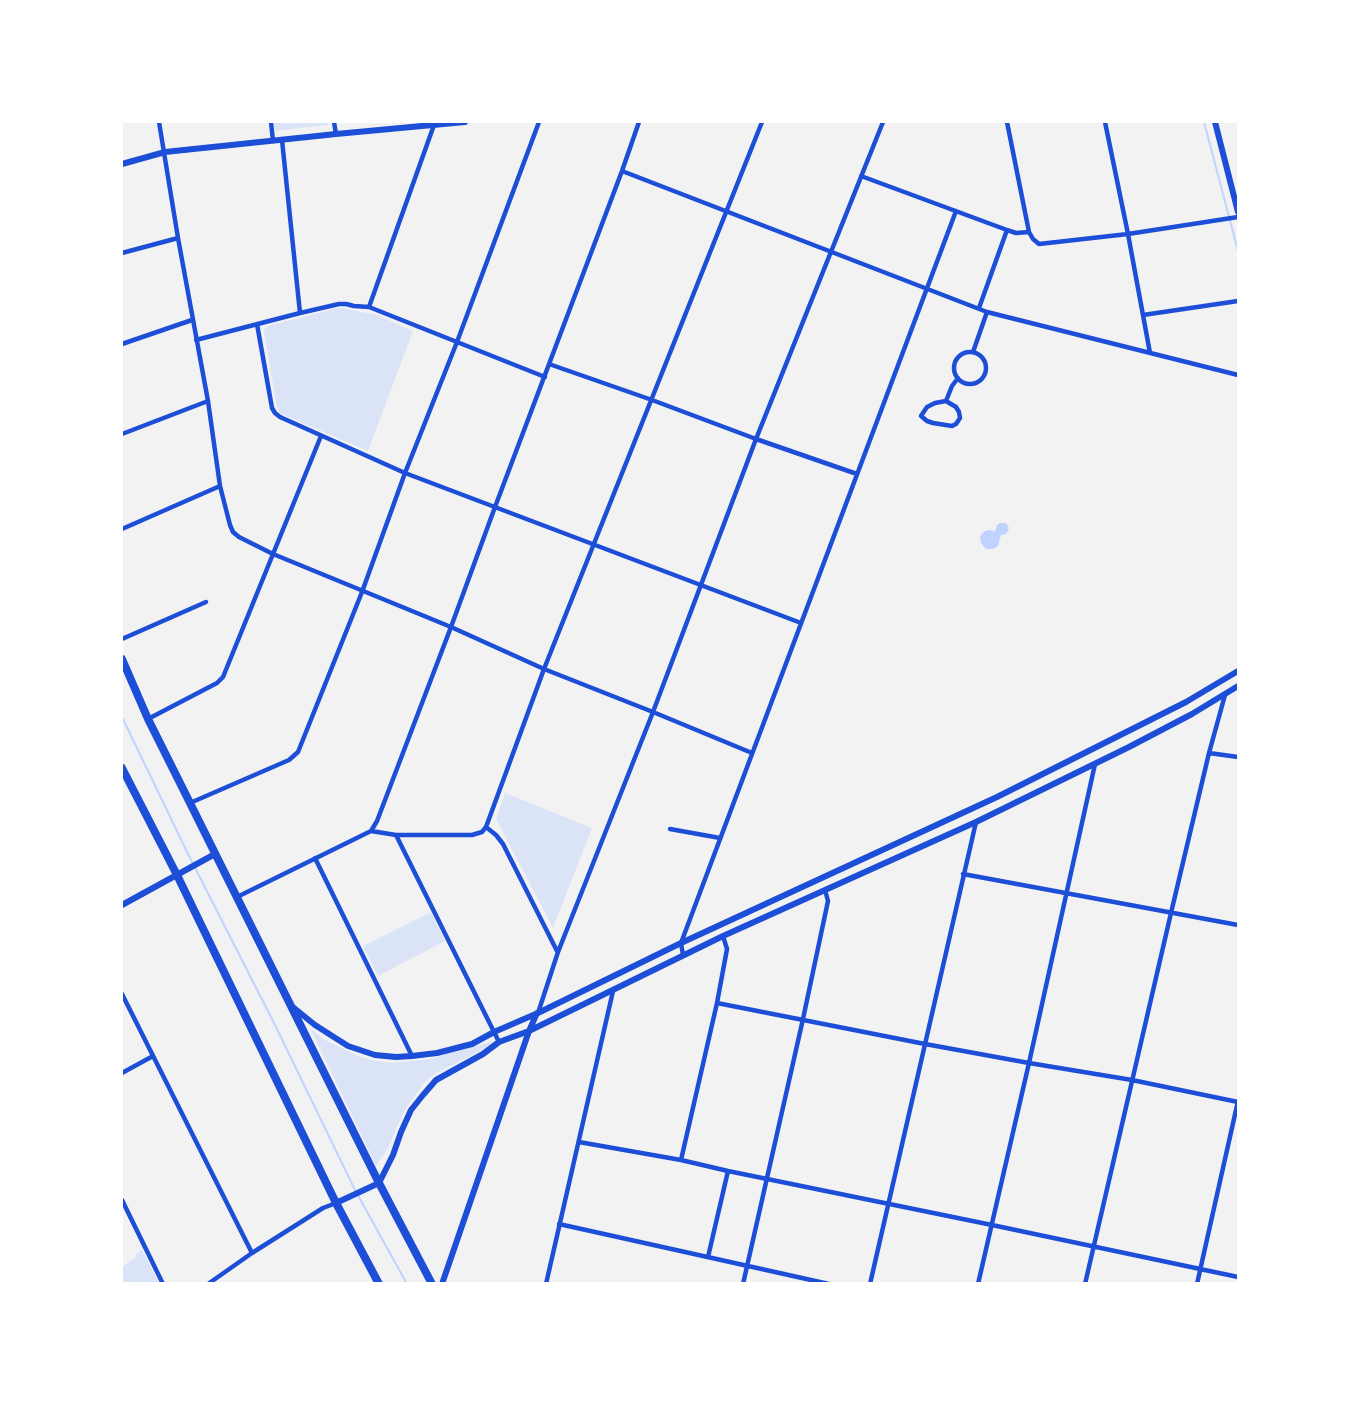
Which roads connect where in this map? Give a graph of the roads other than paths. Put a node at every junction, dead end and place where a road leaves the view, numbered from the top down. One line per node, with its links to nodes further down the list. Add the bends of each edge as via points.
1 (159, 122): 16 (street)
2 (271, 122): 15 (street)
3 (334, 122): 13 (street)
4 (465, 122): 12 (street)
5 (539, 122): 40 (street)
6 (639, 122): 18 (street)
7 (762, 122): 20 (street)
8 (883, 122): 19 (street)
9 (1007, 122): 25 (street)
10 (1105, 122): 26 (street)
11 (1215, 122): 22 (street)
12 (434, 125): 13 (street); 32 (street)
13 (336, 134): 14 (street)
14 (282, 140): 15 (street); 35 (street)
15 (273, 141): 16 (street)
16 (165, 152): 17 (street); 27 (street)
17 (122, 164)
18 (622, 171): 20 (street); 44 (street)
19 (861, 176): 21 (street); 28 (street)
20 (726, 211): 28 (street); 48 (street)
21 (956, 211): 24 (street); 30 (street)
22 (1239, 212)
23 (1236, 218): 26 (street)
24 (1007, 230): 25 (street); 33 (street)
25 (1029, 232): 26 (street, via 1039,243)
26 (1128, 234): 36 (street)
27 (178, 238): 29 (street); 37 (street)
28 (831, 252): 30 (street); 53 (street)
29 (122, 253)
30 (927, 289): 33 (street); 55 (street)
31 (1239, 301): 36 (street)
32 (369, 307): 35 (street, via 339,303); 40 (street)
33 (979, 308): 34 (street)
34 (987, 312): 42 (street); 43 (street)
35 (300, 313): 38 (street)
36 (1143, 315): 43 (street)
37 (192, 320): 39 (street); 41 (street)
38 (257, 324): 39 (street); 52 (street, via 272,408 280,417)
39 (196, 340): 49 (street)
40 (457, 342): 46 (street); 54 (street)
41 (122, 345)
42 (973, 352): 47 (street, via 963,353 956,360); 47 (street, via 985,363 982,378 972,384)
43 (1150, 353): 45 (street)
44 (549, 364): 46 (street); 48 (street)
45 (1239, 375)
46 (545, 377): 57 (street)
47 (958, 378): 50 (street)
48 (652, 400): 53 (street); 59 (street)
49 (208, 401): 51 (street); 56 (street)
50 (946, 401): 50 (street, via 927,407 921,416 933,423 957,424 959,411)
51 (122, 434)
52 (321, 436): 54 (street); 60 (street)
53 (756, 439): 55 (street); 61 (street)
54 (405, 473): 57 (street); 62 (street)
55 (857, 474): 64 (street)
56 (220, 486): 58 (street); 60 (street, via 233,532)
57 (495, 507): 59 (street); 65 (street)
58 (122, 529)
59 (593, 543): 61 (street); 68 (street)
60 (273, 554): 62 (street); 73 (street, via 220,681)
61 (701, 585): 64 (street); 72 (street)
62 (363, 592): 65 (street); 79 (street, via 298,752 289,760)
63 (206, 602): 66 (street)
64 (801, 623): 74 (street)
65 (452, 627): 68 (street); 84 (street)
66 (122, 639)
67 (122, 659): 73 (highway)
68 (544, 669): 72 (street); 82 (street)
69 (1239, 671): 80 (street, via 1167,712)
70 (1239, 686): 71 (street)
71 (1225, 695): 75 (street); 77 (street)
72 (653, 711): 74 (street); 100 (street)
73 (148, 718): 79 (highway)
74 (752, 753): 87 (street)
75 (1209, 753): 76 (street); 96 (street)
76 (1239, 757)
77 (1095, 764): 81 (street); 93 (street)
78 (122, 768): 91 (highway)
79 (190, 803): 88 (highway)
80 (949, 818): 85 (street); 99 (street)
81 (976, 822): 85 (street); 90 (street)
82 (486, 827): 86 (street, via 472,835); 100 (street, via 503,844)
83 (670, 829): 87 (street)
84 (370, 831): 86 (street); 89 (street)
85 (954, 832): 92 (street)
86 (396, 836): 109 (street)
87 (720, 838): 99 (street)
88 (215, 854): 91 (street); 94 (highway)
89 (315, 858): 94 (street); 113 (street)
90 (963, 874): 93 (street); 111 (street)
91 (177, 875): 95 (street); 124 (highway)
92 (825, 890): 98 (street); 107 (street, via 828,902)
93 (1067, 893): 96 (street); 114 (street)
94 (237, 897): 105 (highway)
95 (122, 905)
96 (1171, 913): 97 (street); 116 (street)
97 (1239, 925)
98 (723, 936): 101 (street); 104 (street, via 727,949)
99 (681, 943): 101 (street); 106 (street)
100 (558, 952): 106 (street)
101 (683, 955): 102 (street)
102 (613, 991): 108 (street); 118 (street)
103 (122, 994): 112 (street)
104 (717, 1003): 107 (street); 119 (street)
105 (290, 1005): 113 (street, via 348,1046 375,1055); 122 (highway)
106 (538, 1013): 108 (street); 109 (street)
107 (803, 1019): 111 (street); 121 (street)
108 (529, 1031): 110 (street); 138 (street)
109 (494, 1032): 110 (street); 113 (street, via 472,1044)
110 (499, 1042): 122 (street, via 436,1080 423,1095 411,1110)
111 (925, 1044): 114 (street); 125 (street)
112 (153, 1056): 115 (street); 129 (street)
113 (412, 1056)
114 (1029, 1063): 116 (street); 127 (street)
115 (122, 1073)
116 (1132, 1080): 117 (street); 128 (street)
117 (1239, 1102): 132 (street)
118 (579, 1142): 119 (street); 126 (street)
119 (681, 1160): 120 (street)
120 (728, 1171): 121 (street); 130 (street)
121 (767, 1178): 125 (street); 131 (street)
122 (379, 1183): 124 (street); 137 (highway)
123 (122, 1200): 134 (street)
124 (336, 1203): 129 (street); 136 (highway)
125 (889, 1204): 127 (street); 142 (street)
126 (559, 1224): 130 (street); 139 (street)
127 (992, 1225): 128 (street); 143 (street)
128 (1094, 1247): 132 (street); 144 (street)
129 (252, 1252): 135 (street)
130 (708, 1257): 131 (street)
131 (748, 1265): 140 (street); 141 (street)
132 (1201, 1269): 133 (street); 145 (street)
133 (1239, 1278)
134 (163, 1284)
135 (208, 1284)
136 (379, 1284)
137 (432, 1284)
138 (442, 1284)
139 (546, 1284)
140 (743, 1284)
141 (829, 1284)
142 (870, 1284)
143 (978, 1284)
144 (1085, 1284)
145 (1197, 1284)

